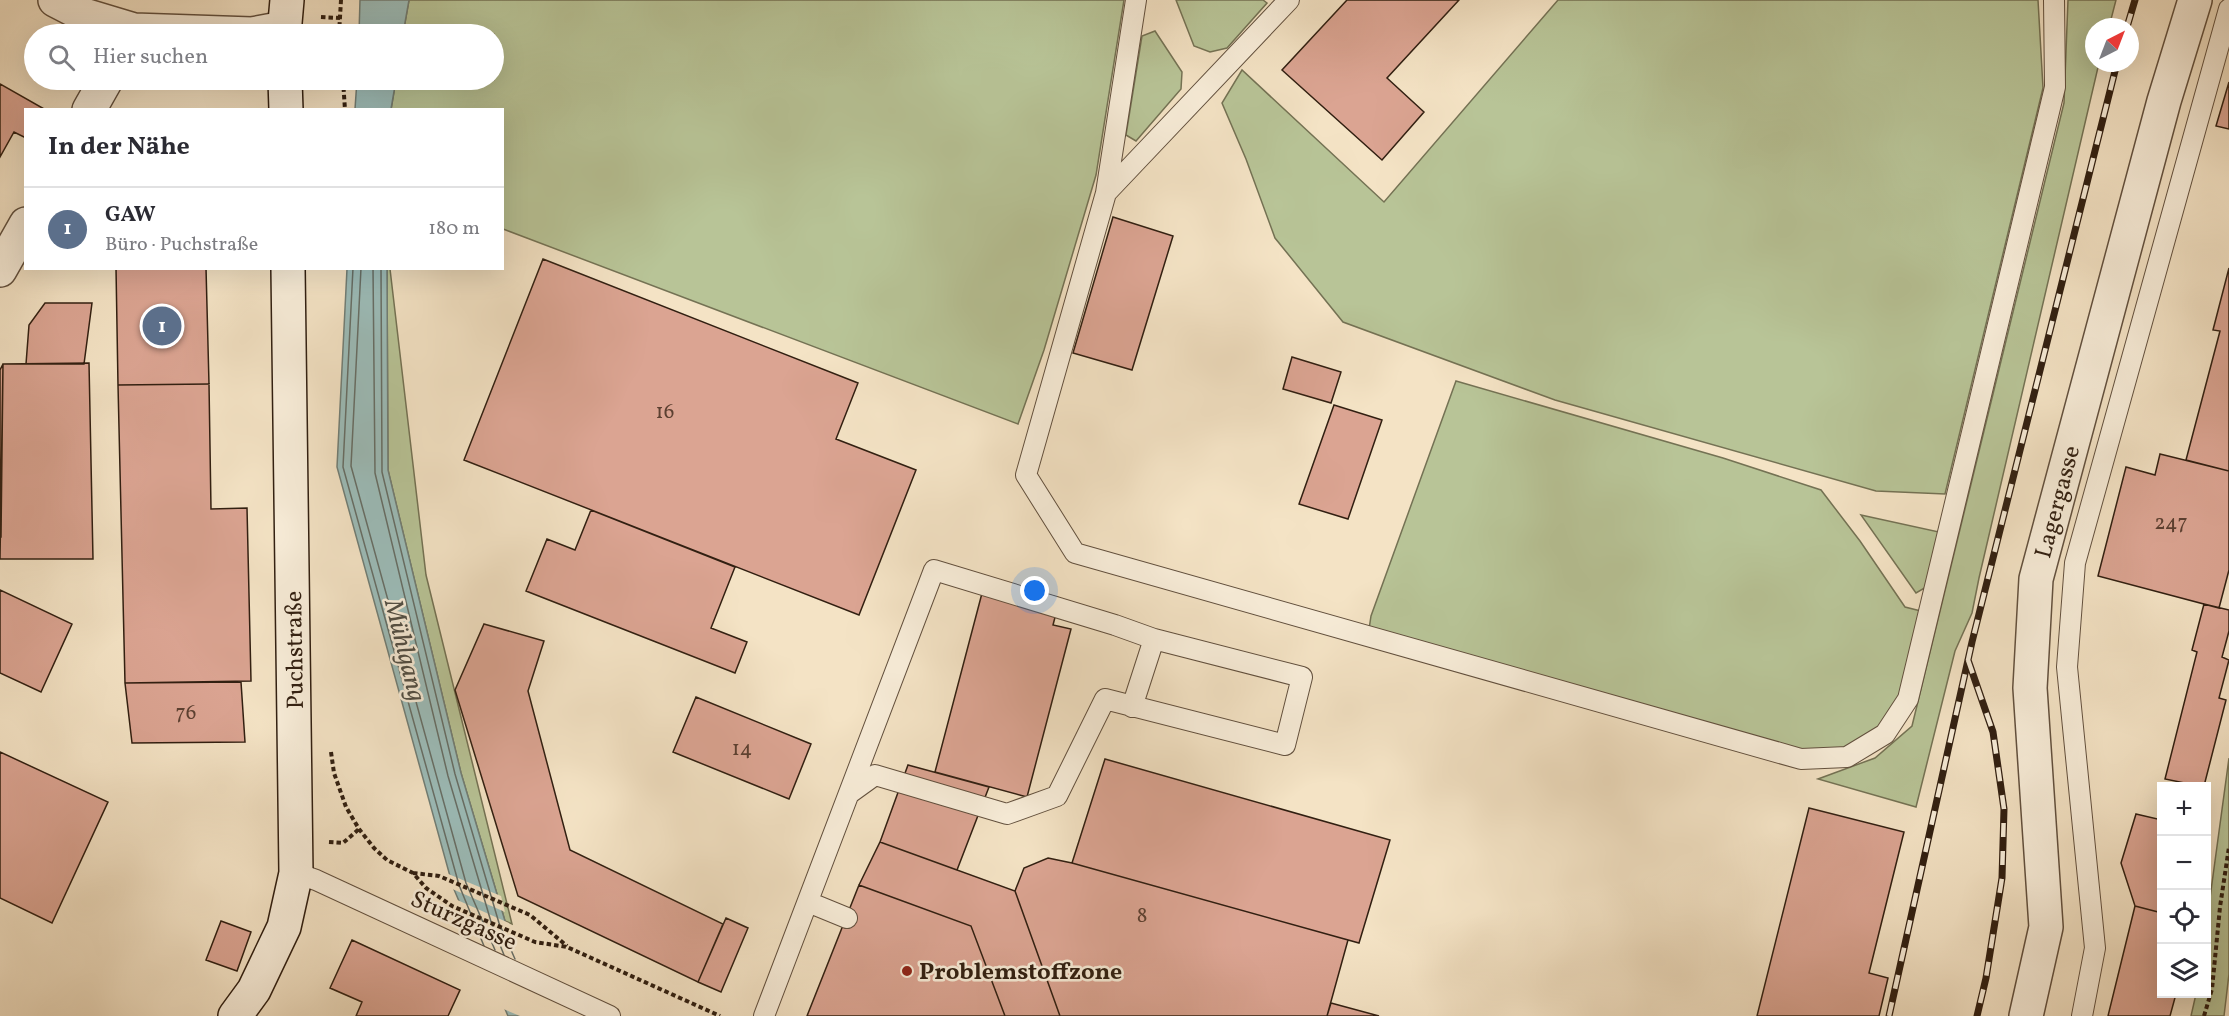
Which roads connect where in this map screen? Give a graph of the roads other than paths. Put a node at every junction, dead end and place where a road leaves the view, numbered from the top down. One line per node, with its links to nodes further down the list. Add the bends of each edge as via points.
1 (55, 0): 7 (street)
2 (1136, 0): 12 (lane)
3 (1289, 0): 12 (lane)
4 (2054, 0): 12 (lane, via 2055,87 1908,699 1885,734 1846,757 1801,759 1075,553 1026,475)
5 (2195, 0): 14 (street, Lagergasse)
6 (2229, 9): 17 (lane)
7 (110, 24)
8 (100, 90): 10 (street)
9 (285, 90): 11 (street)
10 (90, 108)
11 (286, 108)
12 (1106, 193)
13 (24, 228): 15 (street)
14 (2121, 261): 17 (lane); 27 (street, Lagergasse, via 2036,579 2030,688 2046,927)
15 (0, 270)
16 (288, 270): 21 (street, Puchstraße)
17 (2156, 271): 28 (lane, via 2075,563 2067,667 2095,948)
18 (1154, 639): 19 (lane); 19 (lane, via 1302,677 1285,745); 20 (lane, via 934,570)
19 (1132, 707): 20 (lane, via 1105,699 1057,796 1007,814 875,775)
20 (850, 793): 22 (lane)
21 (296, 873): 24 (street, Puchstraße, via 285,927 254,990); 25 (lane, Sturzgasse)
22 (808, 902): 23 (lane); 26 (lane)
23 (847, 918)
24 (235, 1016)
25 (610, 1016)
26 (764, 1016)
27 (2026, 1016)
28 (2082, 1016)

